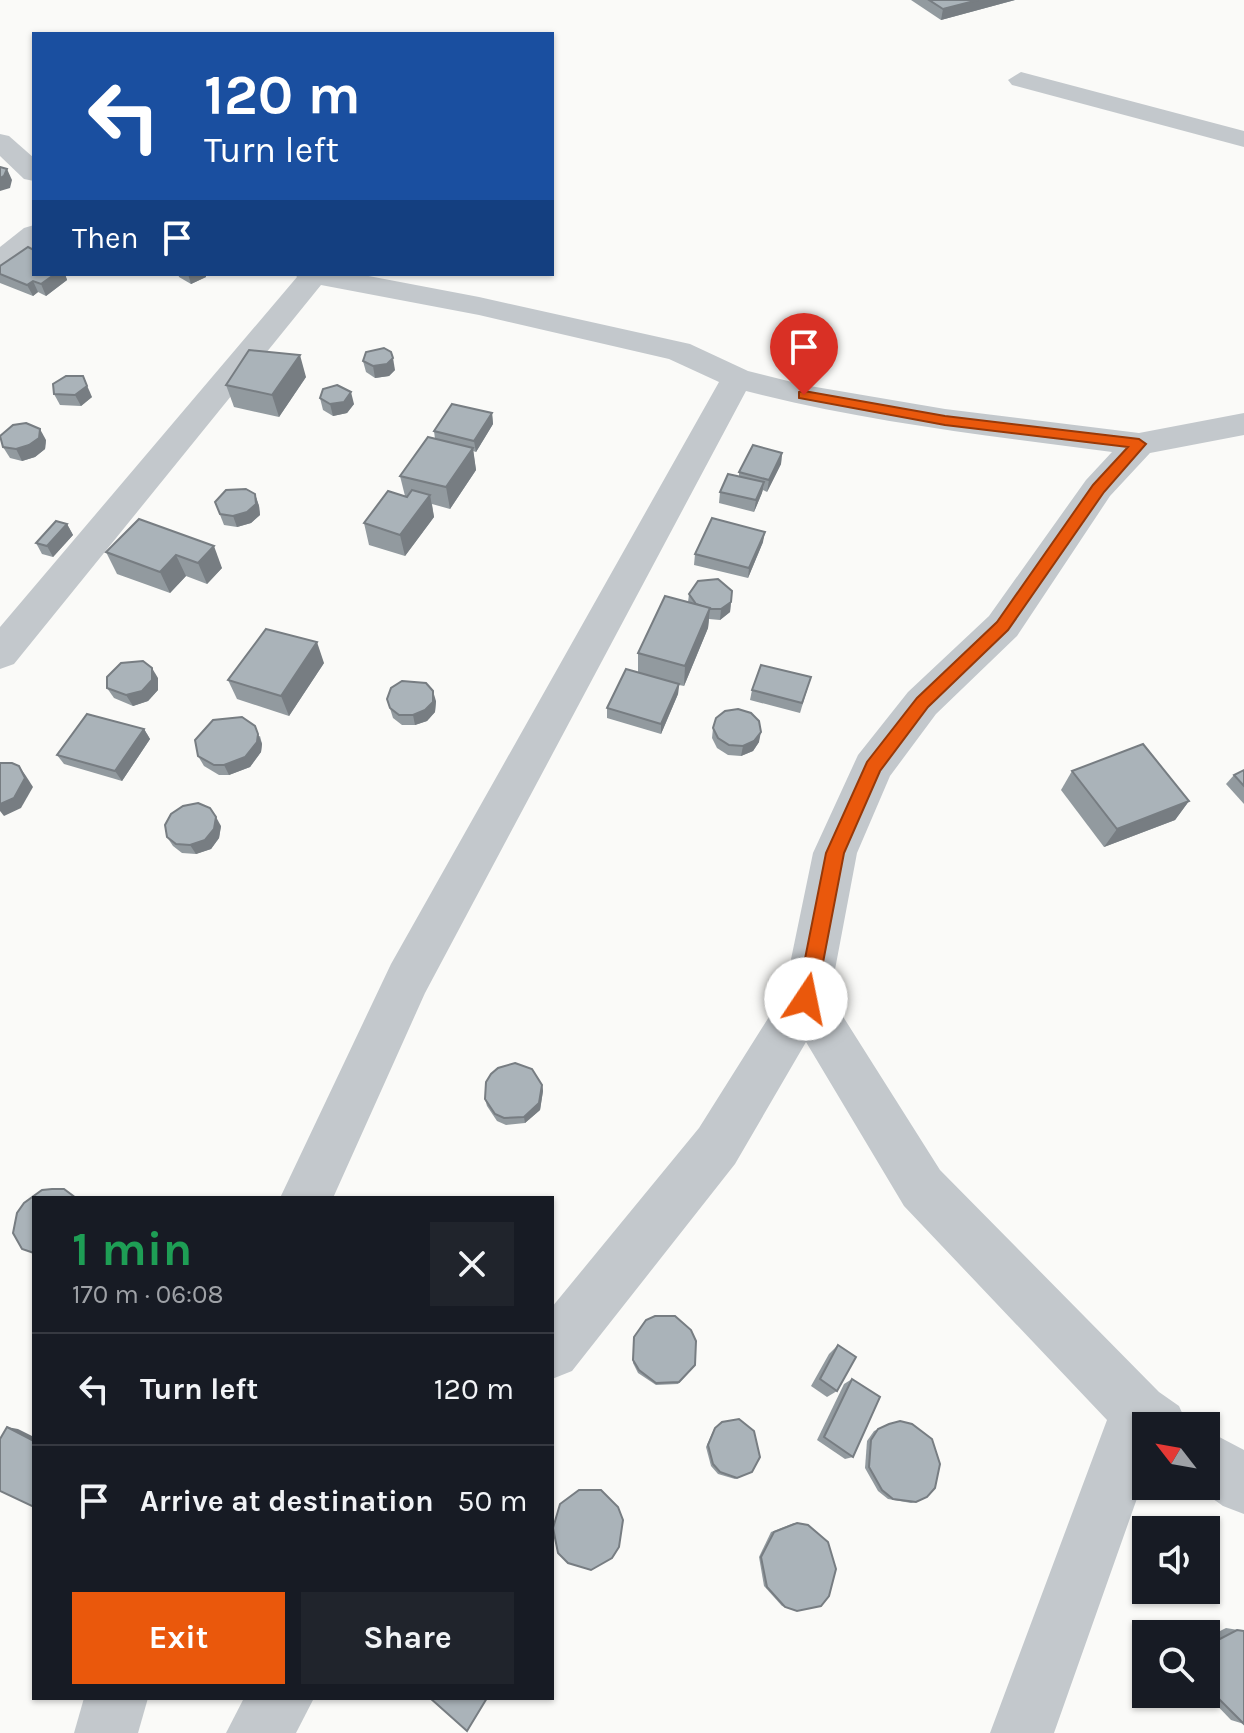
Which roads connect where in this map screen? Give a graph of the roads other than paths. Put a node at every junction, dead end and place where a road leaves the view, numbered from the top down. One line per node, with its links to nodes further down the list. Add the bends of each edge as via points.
1 (1021, 80): 2 (street)
2 (1244, 139)
3 (0, 142): 4 (street)
4 (32, 171)
5 (32, 236): 6 (street)
6 (0, 262)
7 (311, 276): 12 (street)
8 (317, 276): 9 (street, via 679,351)
9 (737, 378): 11 (street, via 945,420); 14 (street, via 408,979)
10 (1244, 424): 11 (street)
11 (1139, 444): 13 (street, via 1098,488 1003,626 922,703 873,767 835,853)
12 (0, 654)
13 (806, 999): 15 (street, via 717,1146); 16 (street, via 922,1188)
14 (307, 1196)
15 (554, 1349)
16 (1142, 1412)
17 (1132, 1461): 24 (street)
18 (1220, 1469): 19 (street)
19 (1244, 1485)
20 (115, 1700): 22 (street)
21 (281, 1700): 23 (street)
22 (106, 1733)
23 (258, 1733)
24 (1022, 1733)

